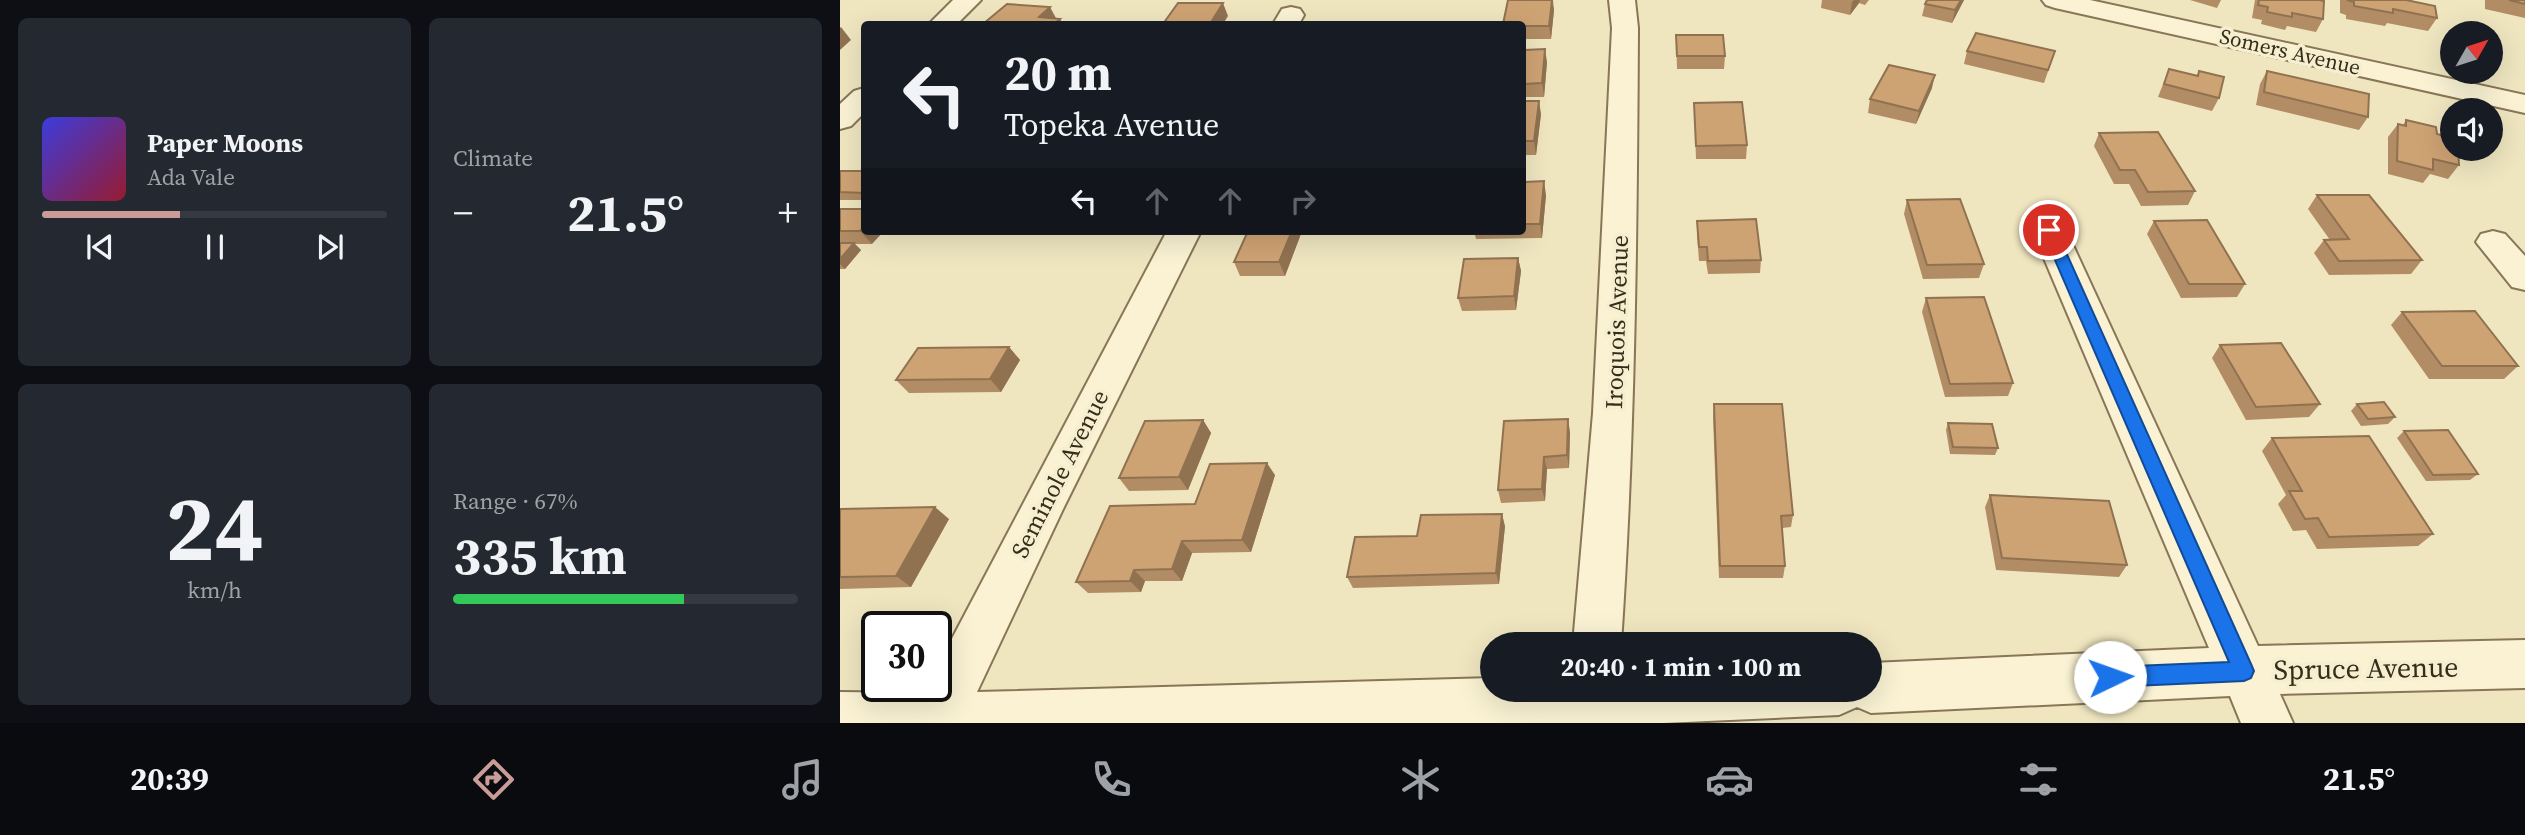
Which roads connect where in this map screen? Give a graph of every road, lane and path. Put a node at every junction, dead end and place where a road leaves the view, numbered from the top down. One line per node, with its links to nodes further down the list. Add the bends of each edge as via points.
1 (968, 0): 4 (street)
2 (1622, 0): 12 (street, Iroquois Avenue, via 1618,317)
3 (2055, 0): 6 (street, Somers Avenue)
4 (945, 21)
5 (861, 100): 7 (street)
6 (2525, 104)
7 (840, 120)
8 (2049, 230): 14 (street)
9 (1182, 235): 18 (street, Seminole Avenue)
10 (2493, 242): 11 (street)
11 (2525, 278)
12 (1598, 632)
13 (2525, 664): 14 (street, Spruce Avenue)
14 (2244, 671): 15 (street, Spruce Avenue); 19 (street)
15 (1882, 687)
16 (1480, 699): 18 (street)
17 (840, 718): 18 (street)
18 (938, 719)
19 (2267, 723)

